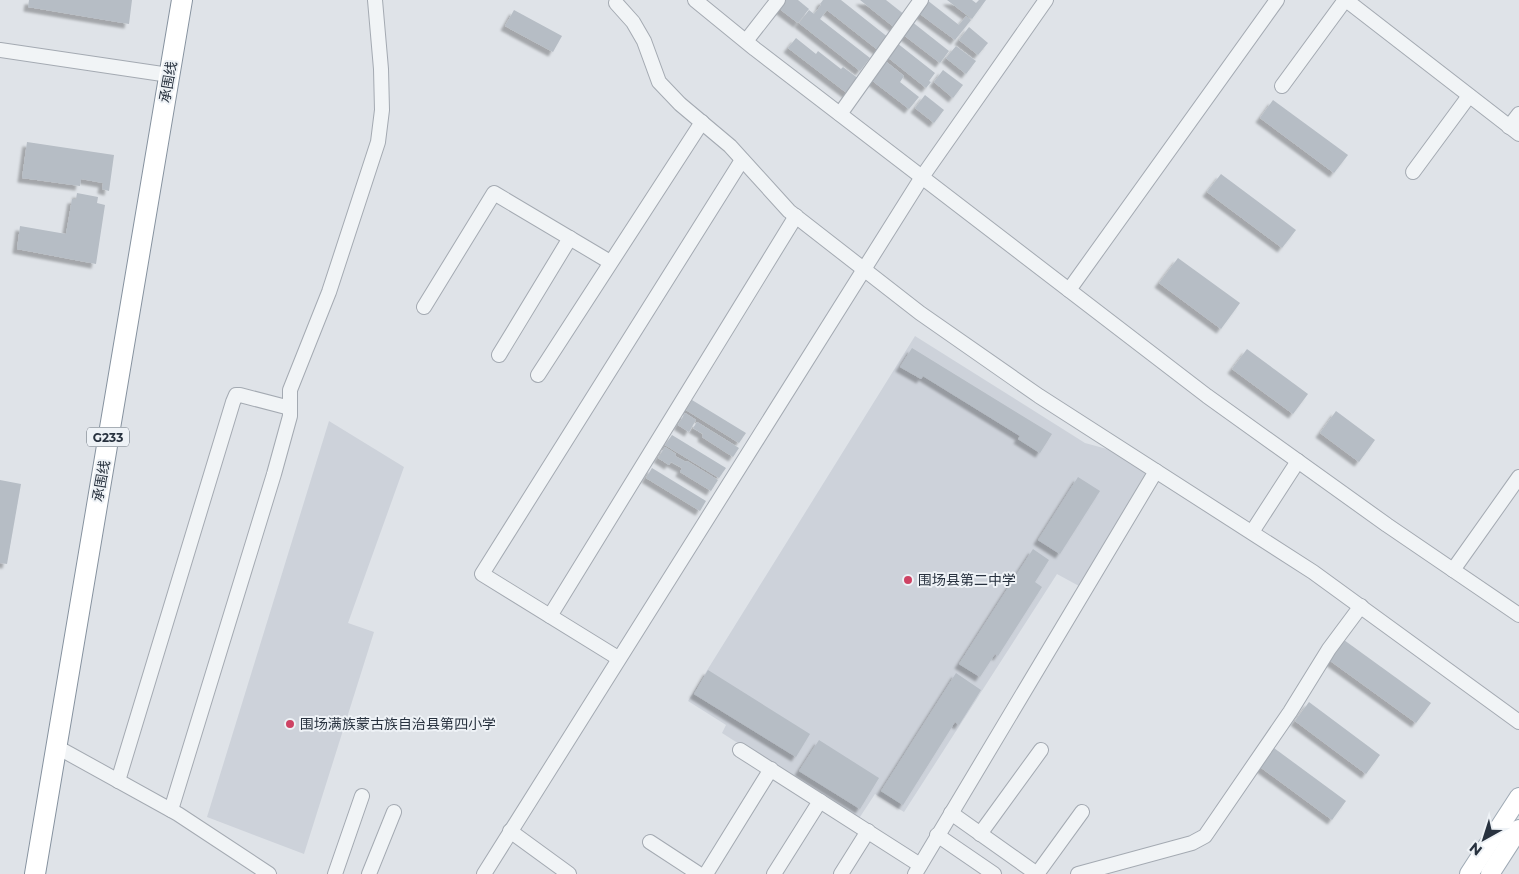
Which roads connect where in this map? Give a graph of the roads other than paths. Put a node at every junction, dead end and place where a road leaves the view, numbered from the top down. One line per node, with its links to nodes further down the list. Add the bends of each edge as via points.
1 (182, 0): 12 (highway, 承围线 / G233)
2 (376, 0): 30 (street, via 382,110 378,142 328,292 290,390)
3 (778, 0): 10 (street)
4 (921, 0): 15 (street)
5 (1046, 0): 21 (street)
6 (1277, 0): 26 (street)
7 (1345, 0): 13 (street); 14 (street)
8 (616, 3): 17 (street, via 644,41 659,82)
9 (703, 3): 10 (street)
10 (746, 41): 15 (street)
11 (0, 50): 12 (street)
12 (169, 76): 41 (highway, 承围线 / G233)
13 (1282, 86)
14 (1469, 96): 18 (street); 20 (street)
15 (840, 114): 21 (street)
16 (1519, 114): 18 (street)
17 (702, 122): 19 (street); 24 (street)
18 (1514, 130)
19 (742, 160): 22 (street); 38 (street, via 482,574)
20 (1413, 172)
21 (922, 177): 25 (street); 26 (street)
22 (796, 216): 25 (street); 38 (street)
23 (570, 238): 24 (street); 27 (street, via 494,193); 28 (street)
24 (610, 262): 29 (street)
25 (864, 268): 32 (street, via 936,324 1039,396); 39 (street)
26 (1069, 290): 31 (street)
27 (424, 307)
28 (499, 355)
29 (538, 375)
30 (290, 408): 45 (street, via 240,395 233,402); 49 (street, via 272,483)
31 (1298, 461): 34 (street); 35 (street)
32 (1156, 471): 34 (street); 52 (street)
33 (1519, 477): 35 (street)
34 (1252, 532): 36 (street)
35 (1453, 570): 37 (street)
36 (1361, 606): 40 (street); 72 (street, via 1205,836 1192,843)
37 (1519, 615)
38 (550, 616): 39 (street)
39 (618, 658): 54 (street)
40 (1519, 722)
41 (56, 747): 45 (street); 60 (highway, 承围线 / G233)
42 (740, 750): 44 (street)
43 (1041, 750): 56 (street)
44 (771, 769): 48 (street); 67 (street)
45 (118, 781): 49 (street)
46 (362, 796): 62 (street)
47 (1519, 797): 73 (main road)
48 (820, 801): 55 (street); 68 (street)
49 (171, 810): 61 (street)
50 (394, 812): 63 (street)
51 (1082, 812): 71 (street)
52 (951, 813): 56 (street); 57 (street)
53 (1519, 829): 74 (main road)
54 (510, 831): 64 (street); 65 (street)
55 (868, 831): 59 (street); 69 (street)
56 (980, 834): 71 (street)
57 (937, 835): 59 (street); 70 (street)
58 (650, 842): 66 (street)
59 (918, 869)
60 (35, 874)
61 (269, 874)
62 (335, 874)
63 (368, 874)
64 (484, 874)
65 (569, 874)
66 (700, 874)
67 (706, 874)
68 (774, 874)
69 (841, 874)
70 (994, 874)
71 (1037, 874)
72 (1078, 874)
73 (1469, 874)
74 (1490, 874)

